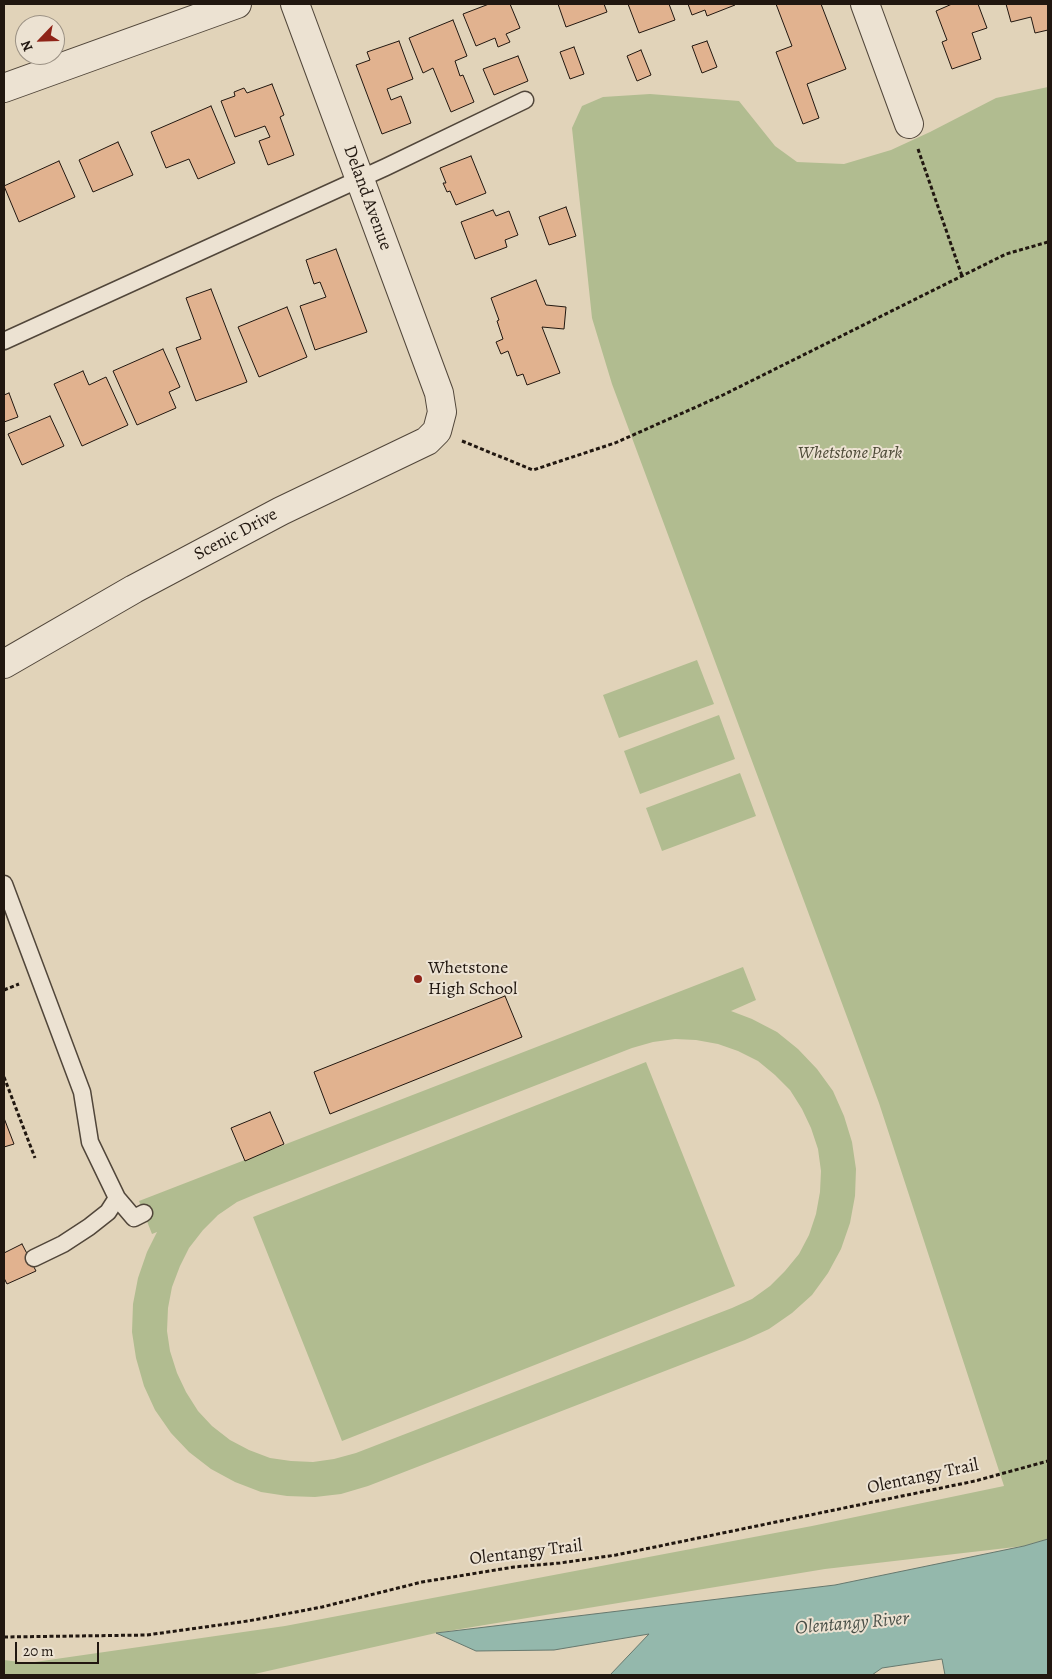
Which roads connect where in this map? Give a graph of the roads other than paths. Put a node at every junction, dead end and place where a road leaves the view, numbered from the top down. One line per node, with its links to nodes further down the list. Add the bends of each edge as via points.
1 (237, 4): 4 (street)
2 (295, 4): 7 (street, Deland Avenue)
3 (865, 4): 6 (street)
4 (4, 88)
5 (525, 100): 7 (lane)
6 (909, 124)
7 (360, 179): 8 (lane); 9 (street, Deland Avenue, via 439,393 442,412)
8 (4, 341)
9 (437, 431): 10 (street, Scenic Drive, via 427,441 272,516 134,589)
10 (4, 664)
11 (4, 884): 12 (lane, via 82,1092 90,1142)
12 (117, 1198): 13 (lane, via 134,1218); 14 (lane, via 108,1212 89,1228)
13 (144, 1213)
14 (34, 1258)

